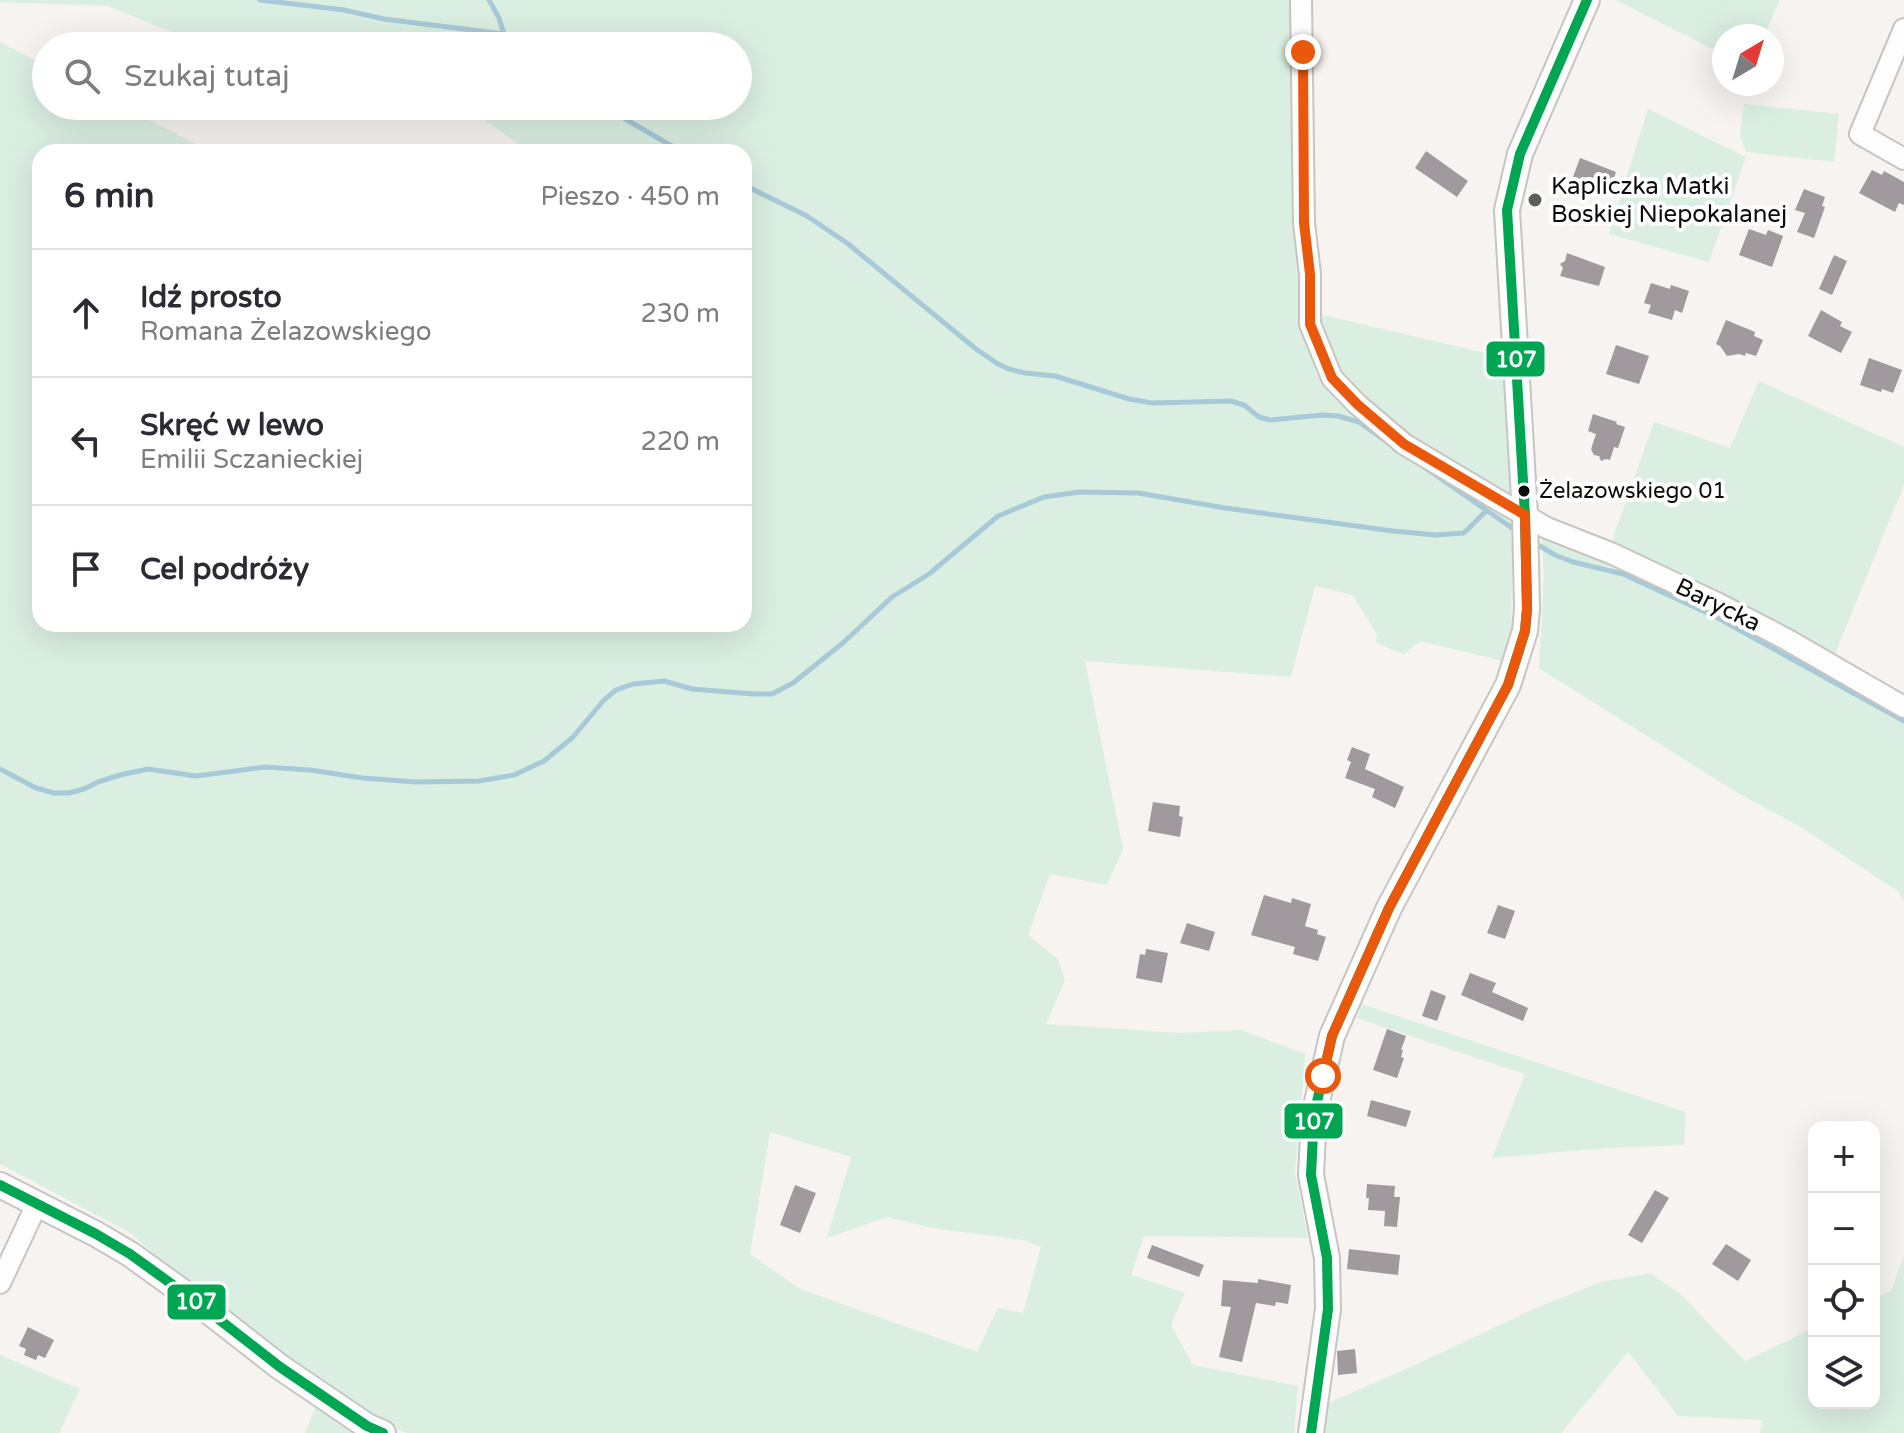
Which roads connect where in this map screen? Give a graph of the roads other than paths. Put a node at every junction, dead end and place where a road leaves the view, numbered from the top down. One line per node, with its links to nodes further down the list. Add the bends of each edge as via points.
1 (1301, 0): 5 (street, Barycka, via 1310,324 1332,378 1404,444)
2 (1587, 0): 5 (street, via 1520,154 1507,210)
3 (1904, 29): 4 (street, via 1860,134)
4 (1904, 159)
5 (1526, 520): 6 (street, Barycka, via 1717,603); 11 (street, via 1525,631 1508,685 1389,908 1330,1044 1313,1130 1311,1175 1327,1258 1328,1309)
6 (1904, 707)
7 (0, 1185): 8 (street)
8 (37, 1204): 9 (street); 10 (street, via 130,1254 280,1367)
9 (0, 1283)
10 (383, 1433)
11 (1311, 1433)

